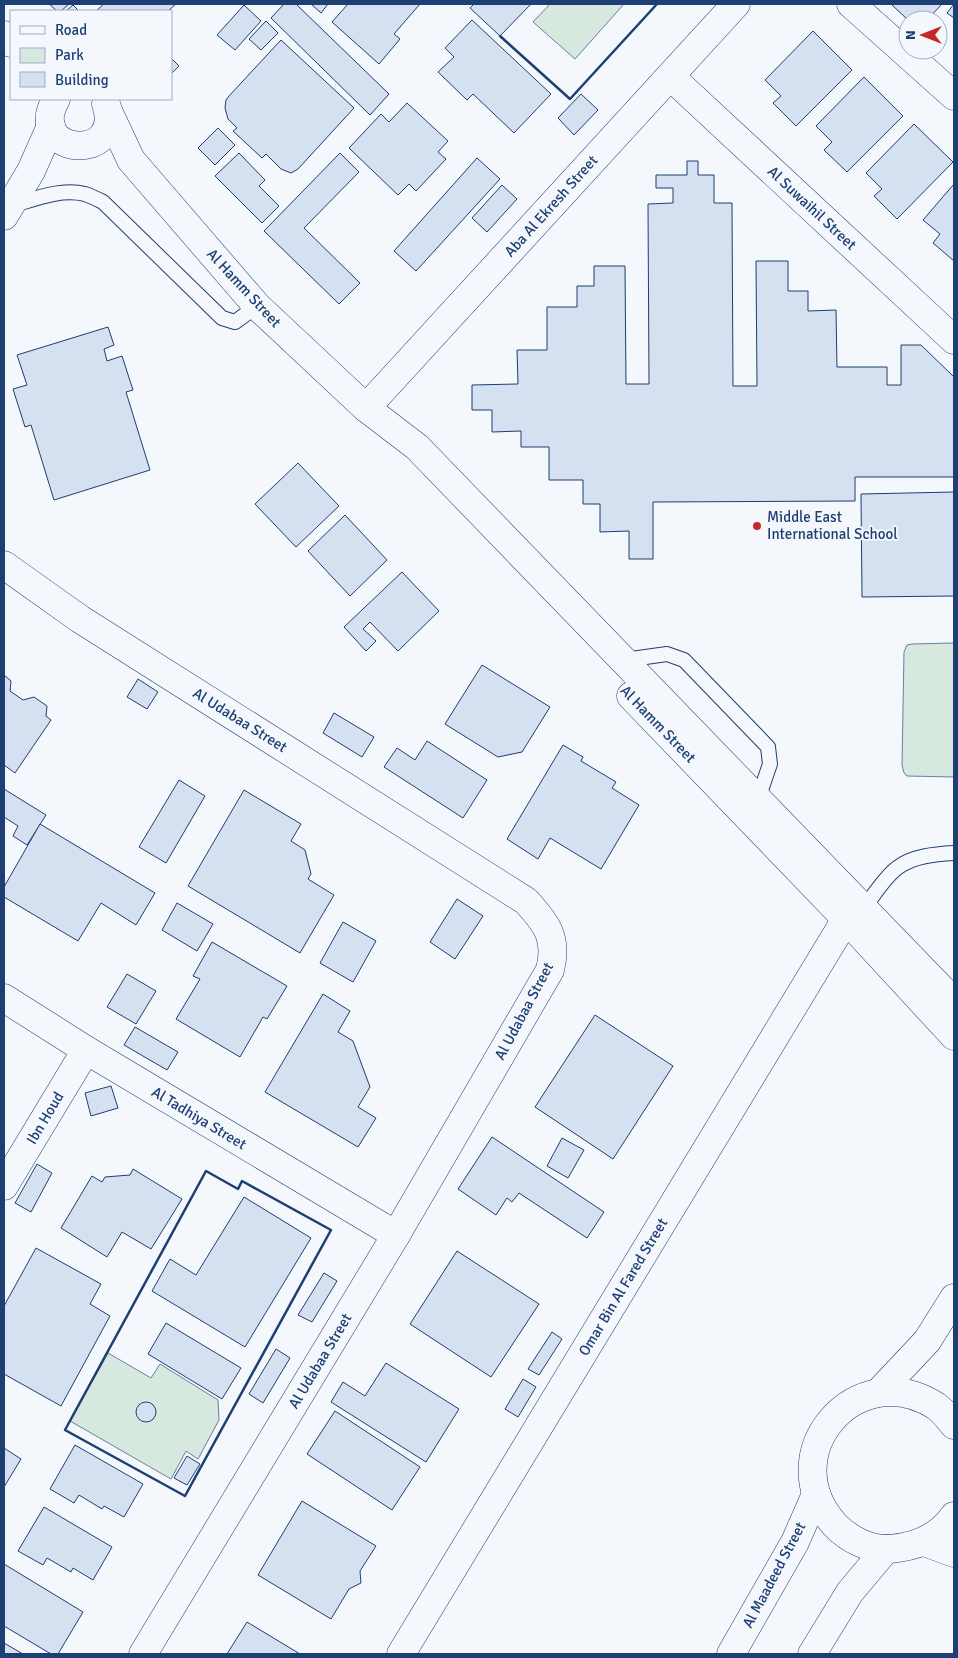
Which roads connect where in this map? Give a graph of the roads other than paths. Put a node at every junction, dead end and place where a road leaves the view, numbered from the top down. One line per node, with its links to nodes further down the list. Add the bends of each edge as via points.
1 (736, 4): 3 (street, Aba Al Ekresh Street)
2 (851, 4): 4 (street)
3 (670, 76): 13 (street, Al Suwaihil Street); 14 (street, Aba Al Ekresh Street)
4 (951, 87)
5 (55, 100): 7 (street, via 49,116)
6 (106, 106): 8 (street, via 108,123 105,132 98,140); 9 (street, Al Hamm Street)
7 (51, 126): 8 (street, Al Hamm Street, via 62,141); 10 (street)
8 (80, 145): 9 (street, Al Hamm Street); 10 (street)
9 (130, 160): 12 (street, Al Hamm Street)
10 (31, 171): 11 (street)
11 (7, 211): 12 (lane, via 46,196 68,192 86,194 103,202 222,318 235,322)
12 (257, 306): 14 (street, Al Hamm Street)
13 (954, 340)
14 (366, 408): 16 (street, Al Hamm Street, via 417,447); 19 (street, Al Hamm Street, via 398,453)
15 (4, 565): 25 (street, Al Udabaa Street, via 80,619 526,901 544,921 551,937 553,957 550,970)
16 (624, 660): 17 (street, Al Hamm Street); 17 (lane, via 668,654 684,660 768,747 770,764)
17 (758, 799): 19 (street, Al Hamm Street)
18 (954, 853): 19 (lane, via 930,855 898,867)
19 (855, 914): 21 (street, Al Hamm Street); 22 (street, Al Hamm Street); 35 (street, Omar Bin Al Fared Street)
20 (4, 998): 23 (street, Al Tadhiya Street)
21 (954, 1002)
22 (954, 1036)
23 (86, 1050): 24 (street, Ibn Houd); 25 (street, Al Tadhiya Street)
24 (4, 1186)
25 (396, 1235): 34 (street, Al Udabaa Street)
26 (954, 1298): 27 (street, via 927,1341)
27 (879, 1392): 28 (street, via 909,1394 937,1407); 29 (street, via 853,1401 832,1418 818,1441 812,1467)
28 (954, 1425)
29 (816, 1494): 32 (street, via 826,1515 842,1533 863,1544); 36 (street, Al Maadeed Street, via 795,1542)
30 (954, 1516): 31 (street, via 939,1533)
31 (924, 1542): 32 (street, via 906,1548); 33 (street)
32 (886, 1549): 37 (street, via 850,1592)
33 (954, 1553)
34 (143, 1654)
35 (400, 1654)
36 (731, 1654)
37 (812, 1654)

